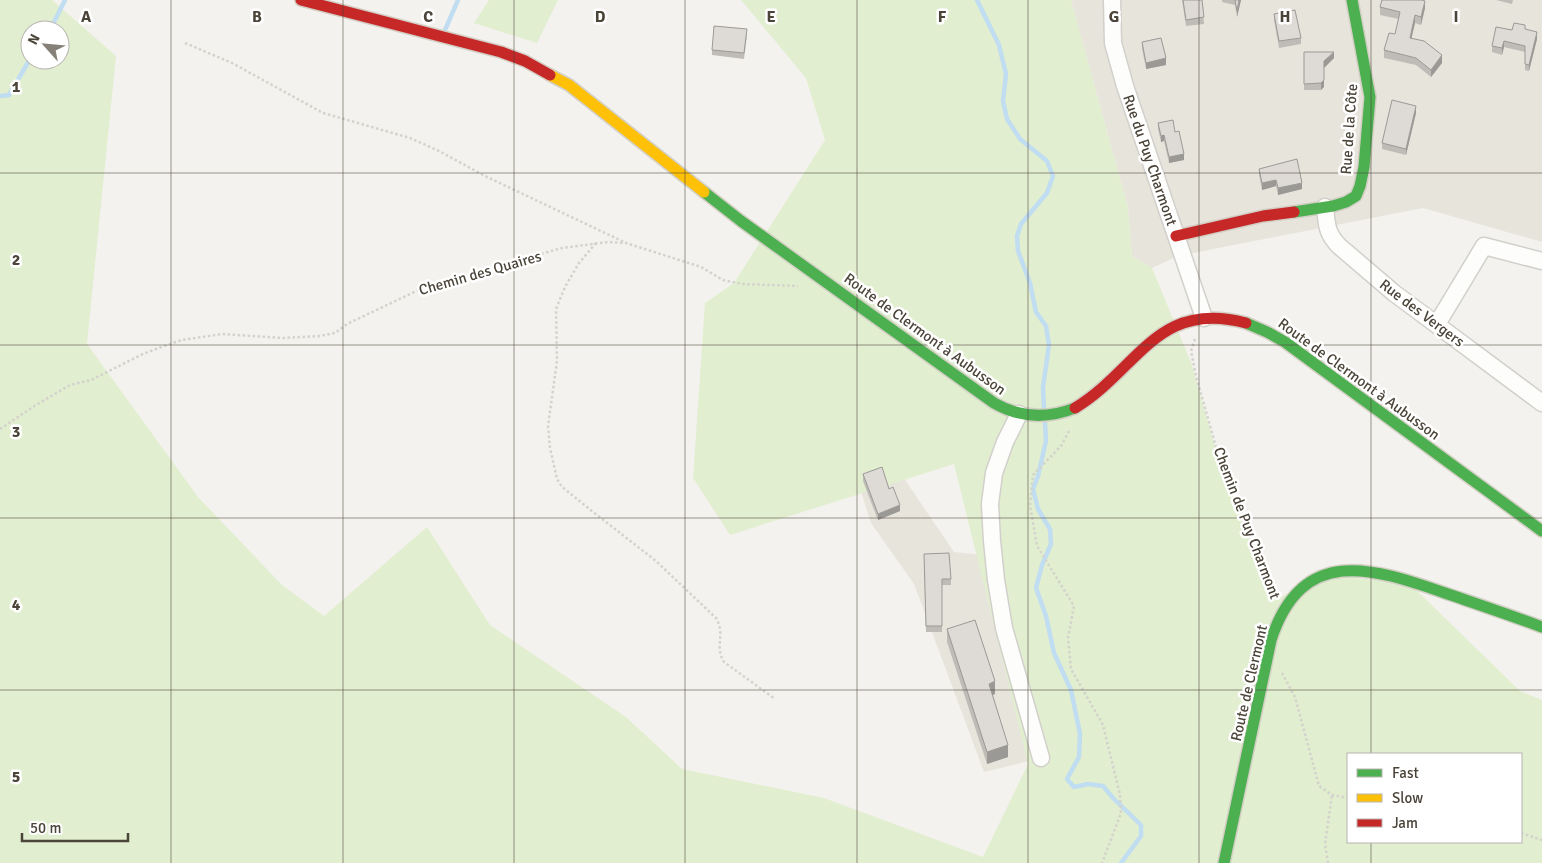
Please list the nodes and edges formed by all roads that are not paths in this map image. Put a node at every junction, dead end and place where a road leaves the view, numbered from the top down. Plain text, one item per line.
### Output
1 (301, 0) edge
2 (1112, 0) edge
3 (1352, 0) edge
4 (1325, 208) junction
5 (1176, 236) junction
6 (1542, 261) edge
7 (1204, 318) junction
8 (1437, 324) junction
9 (1542, 403) edge
10 (1019, 414) junction
11 (1542, 531) edge
12 (1542, 626) edge
13 (1041, 758) dead end
14 (1224, 863) edge

1 - 10 main road, Route de Clermont à Aubusson
2 - 5 street, Rue du Puy Charmont
3 - 4 main road, Rue de la Côte
4 - 5 main road, Rue de la Côte
4 - 8 street, Rue des Vergers
5 - 7 street, Rue du Puy Charmont
6 - 8 street
7 - 10 main road, Route de Clermont à Aubusson
7 - 11 main road, Route de Clermont à Aubusson
8 - 9 street, Rue des Vergers
10 - 13 street
12 - 14 main road, Route de Clermont

